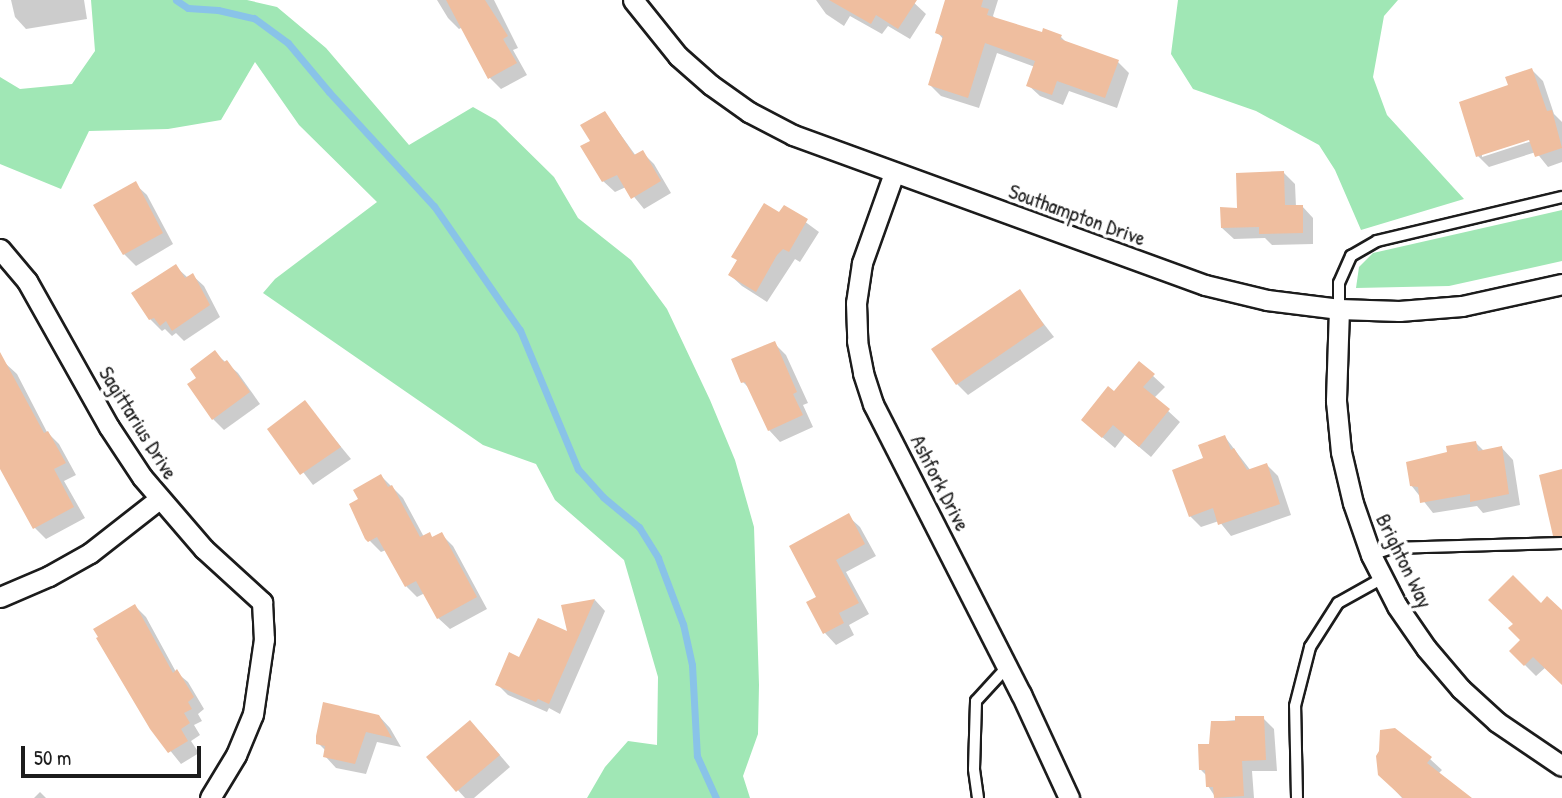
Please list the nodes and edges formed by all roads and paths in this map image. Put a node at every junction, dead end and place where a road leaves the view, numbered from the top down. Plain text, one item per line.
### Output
1 (634, 0) edge
2 (894, 173) junction
3 (1562, 197) edge
4 (0, 249) edge
5 (1562, 284) edge
6 (1339, 309) junction
7 (159, 499) junction
8 (1562, 543) edge
9 (1371, 555) junction
10 (1383, 578) junction
11 (0, 597) edge
12 (1007, 666) junction
13 (1562, 766) edge
14 (210, 798) edge
15 (978, 798) edge
16 (1069, 798) edge
17 (1297, 798) edge

1 - 2 street, Southampton Drive
2 - 6 street, Southampton Drive
2 - 12 street, Ashfork Drive
3 - 6 lane
4 - 7 street, Sagittarius Drive
5 - 6 street, Southampton Drive
6 - 9 street, Brighton Way
7 - 11 street
7 - 14 street, Sagittarius Drive
8 - 9 lane
9 - 10 street, Brighton Way
10 - 13 street, Brighton Way
10 - 17 lane
12 - 15 lane
12 - 16 street, Ashfork Drive

